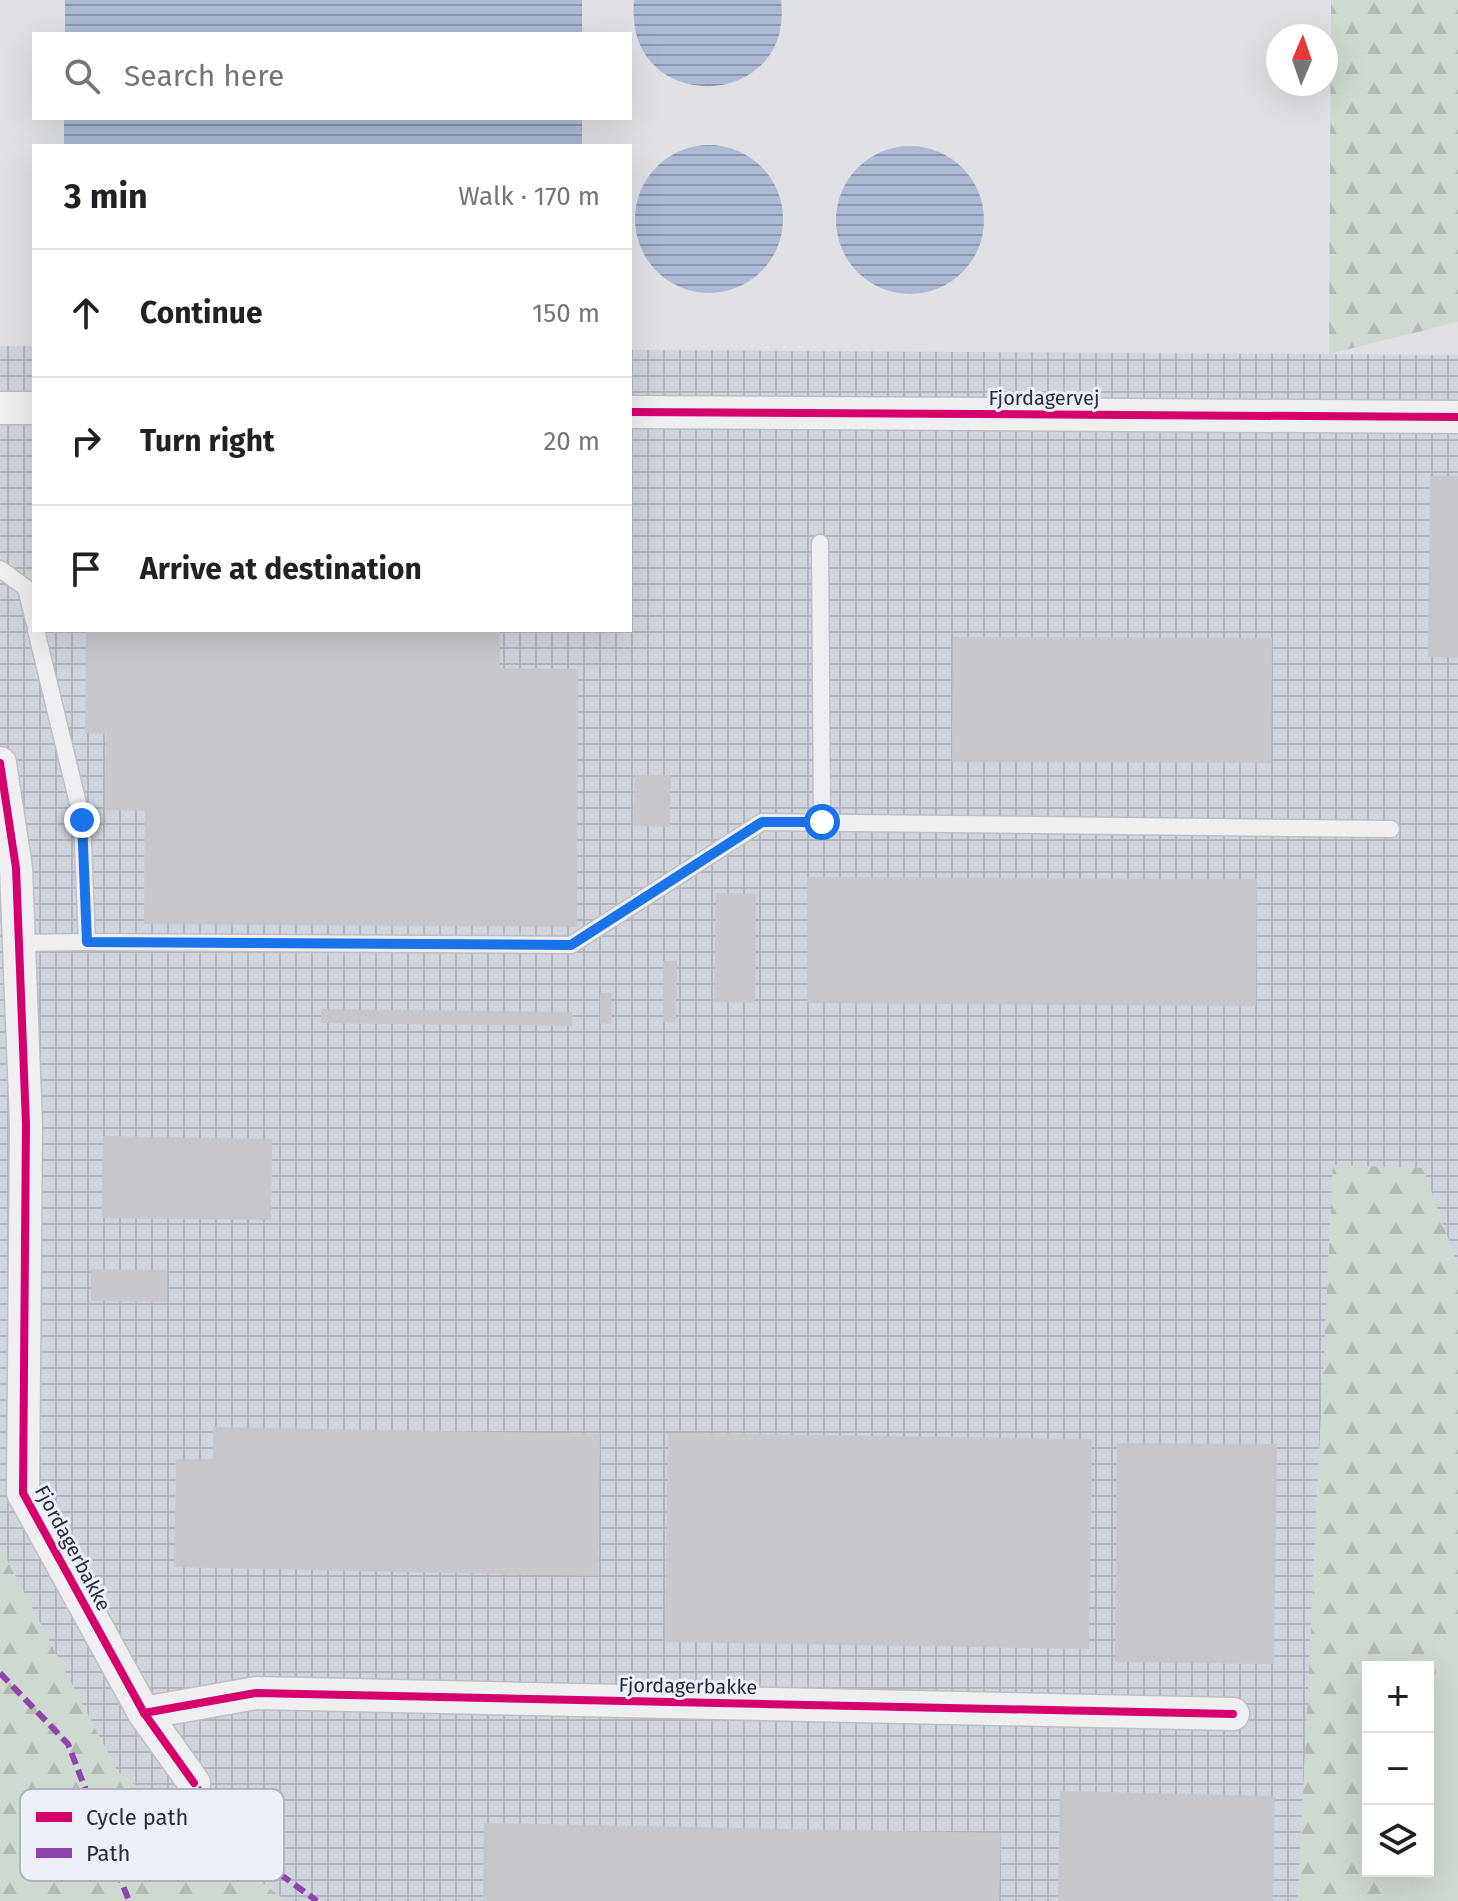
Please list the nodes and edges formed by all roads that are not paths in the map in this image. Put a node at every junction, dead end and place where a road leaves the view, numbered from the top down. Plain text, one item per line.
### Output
1 (0, 408) edge
2 (32, 408) edge
3 (632, 412) edge
4 (1458, 417) edge
5 (820, 543) dead end
6 (0, 569) edge
7 (30, 586) edge
8 (36, 632) edge
9 (0, 763) edge
10 (822, 822) junction
11 (1391, 829) dead end
12 (87, 942) junction
13 (19, 943) junction
14 (144, 1713) junction
15 (1233, 1714) dead end
16 (194, 1783) dead end

1 - 2 street
3 - 4 street, Fjordagervej
5 - 10 lane
6 - 7 lane
8 - 12 lane
9 - 13 street, Fjordagerbakke
10 - 11 lane
10 - 12 lane
12 - 13 lane
13 - 14 street, Fjordagerbakke
14 - 15 street, Fjordagerbakke
14 - 16 street, Fjordagerbakke

